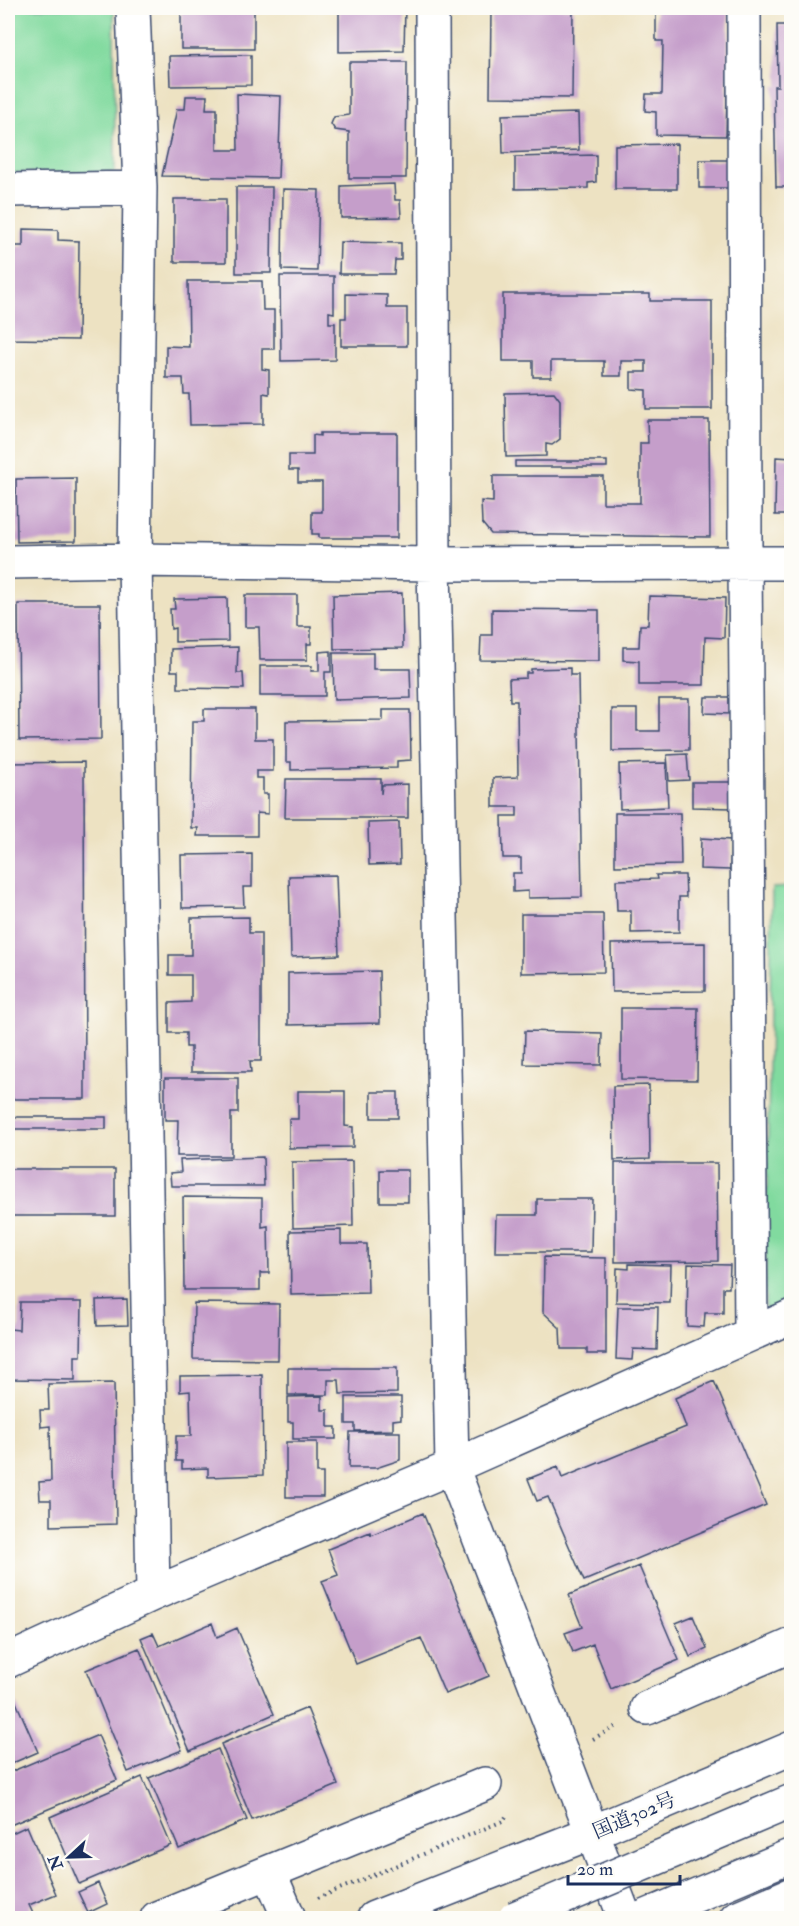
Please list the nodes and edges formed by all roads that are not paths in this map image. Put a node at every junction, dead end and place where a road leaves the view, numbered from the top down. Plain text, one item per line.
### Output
1 (133, 8) edge
2 (432, 8) edge
3 (744, 8) edge
4 (140, 188) junction
5 (8, 190) edge
6 (135, 560) junction
7 (8, 562) edge
8 (745, 562) junction
9 (792, 563) edge
10 (434, 564) junction
11 (792, 1316) edge
12 (751, 1333) junction
13 (452, 1467) junction
14 (153, 1594) junction
15 (792, 1646) edge
16 (8, 1660) edge
17 (648, 1708) road end
18 (789, 1744) edge
19 (485, 1784) dead end
20 (792, 1802) edge
21 (593, 1832) junction
22 (792, 1855) edge
23 (269, 1872) junction
24 (792, 1894) edge
25 (301, 1910) edge
26 (158, 1918) edge
27 (374, 1918) edge
28 (515, 1918) edge
29 (625, 1918) edge
30 (642, 1918) edge
31 (736, 1918) edge

1 - 4 main road
2 - 10 main road
3 - 8 main road
4 - 5 main road
4 - 6 main road
6 - 7 main road
6 - 10 main road
6 - 14 main road
8 - 9 main road
8 - 10 main road
8 - 12 main road
10 - 13 main road
11 - 12 main road
12 - 13 main road
13 - 14 main road
13 - 21 main road
14 - 16 main road
15 - 17 main road
18 - 21 main road, 国道302号
19 - 23 main road
20 - 28 main road, bridge
21 - 27 main road, 国道302号
21 - 29 main road
22 - 30 main road
23 - 25 main road
23 - 26 main road
24 - 31 main road

